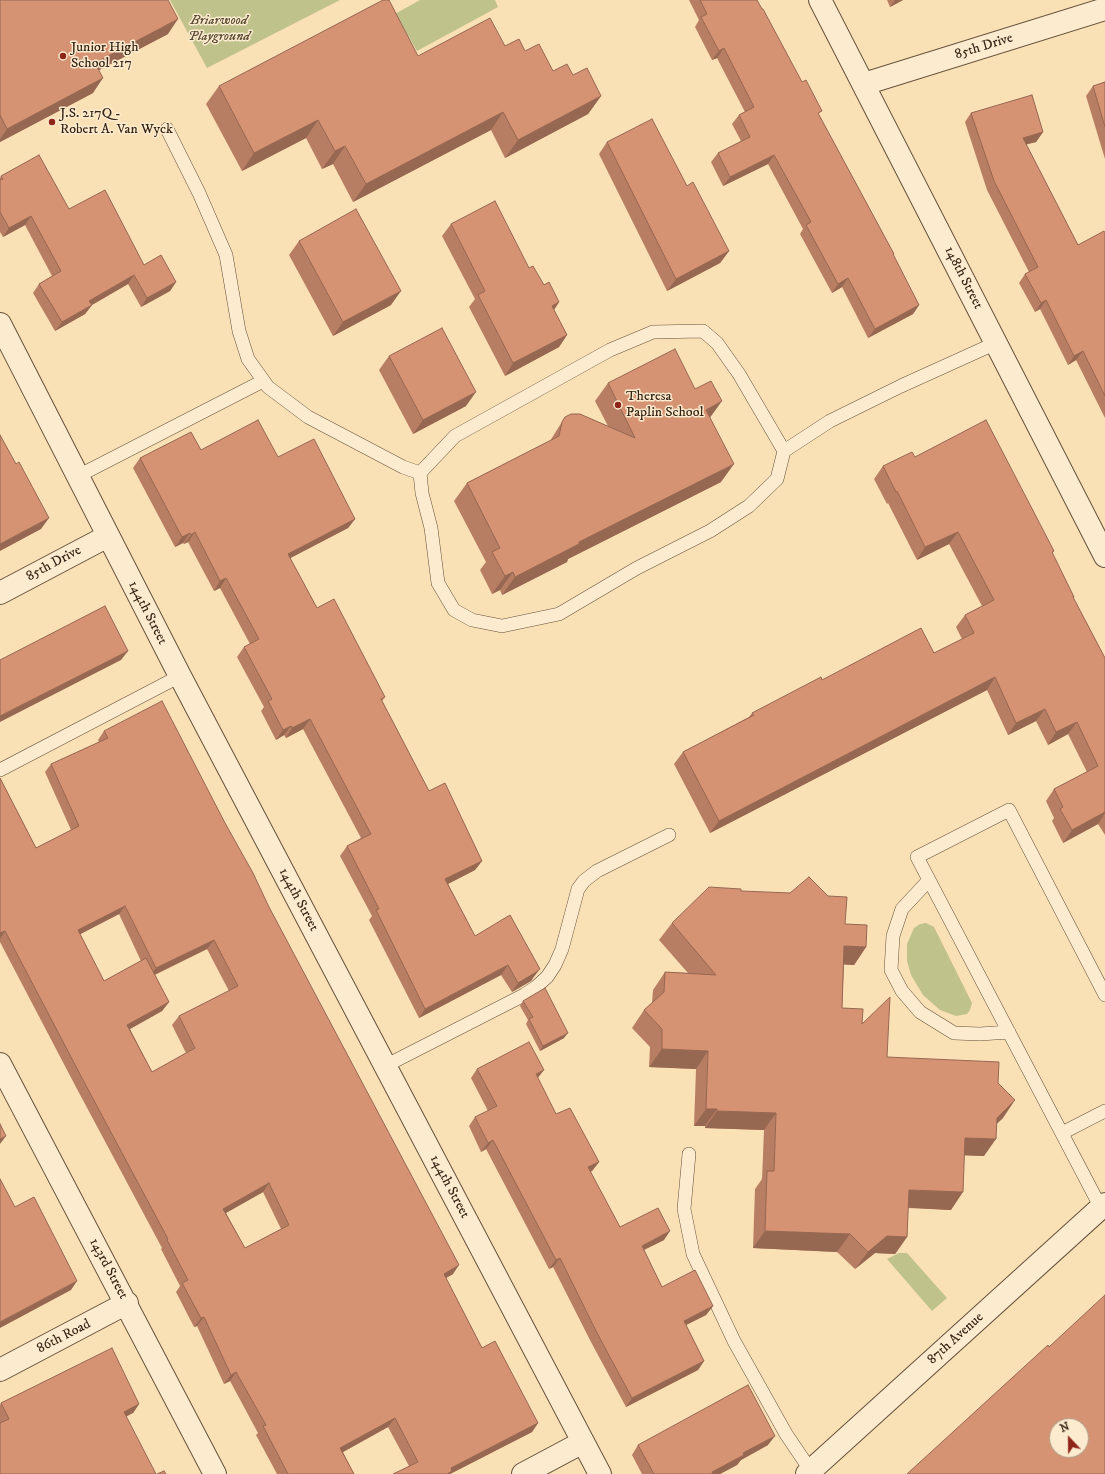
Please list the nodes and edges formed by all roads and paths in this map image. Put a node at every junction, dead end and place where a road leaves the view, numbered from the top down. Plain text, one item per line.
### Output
1 (820, 0) edge
2 (1105, 10) edge
3 (864, 84) junction
4 (167, 129) dead end
5 (0, 324) edge
6 (996, 343) junction
7 (264, 381) junction
8 (784, 450) junction
9 (420, 473) junction
10 (78, 476) junction
11 (108, 536) junction
12 (1105, 556) edge
13 (0, 593) edge
14 (180, 676) junction
15 (0, 770) edge
16 (669, 835) dead end
17 (929, 880) junction
18 (1105, 994) edge
19 (1009, 1032) junction
20 (0, 1064) edge
21 (385, 1066) junction
22 (1105, 1110) edge
23 (1062, 1133) junction
24 (689, 1154) dead end
25 (1103, 1206) edge
26 (127, 1303) junction
27 (0, 1370) edge
28 (583, 1442) junction
29 (809, 1472) edge
30 (216, 1474) edge
31 (523, 1474) edge
32 (600, 1474) edge

1 - 3 street, 148th Street
2 - 3 street, 85th Drive
3 - 6 street, 148th Street
4 - 7 lane
5 - 10 street, 144th Street
6 - 8 lane
6 - 12 street, 148th Street
7 - 9 lane
7 - 10 lane
8 - 9 lane
8 - 9 lane
10 - 11 street, 144th Street
11 - 13 street, 85th Drive
11 - 14 street, 144th Street
14 - 15 lane
14 - 21 street, 144th Street
16 - 21 lane
17 - 18 lane
17 - 19 lane
17 - 19 lane
19 - 23 lane
20 - 26 street, 143rd Street
21 - 28 street, 144th Street
22 - 23 lane
23 - 25 lane
24 - 29 lane
25 - 29 street, 87th Avenue
26 - 27 street, 86th Road
26 - 30 street, 143rd Street
28 - 31 street
28 - 32 street, 144th Street

